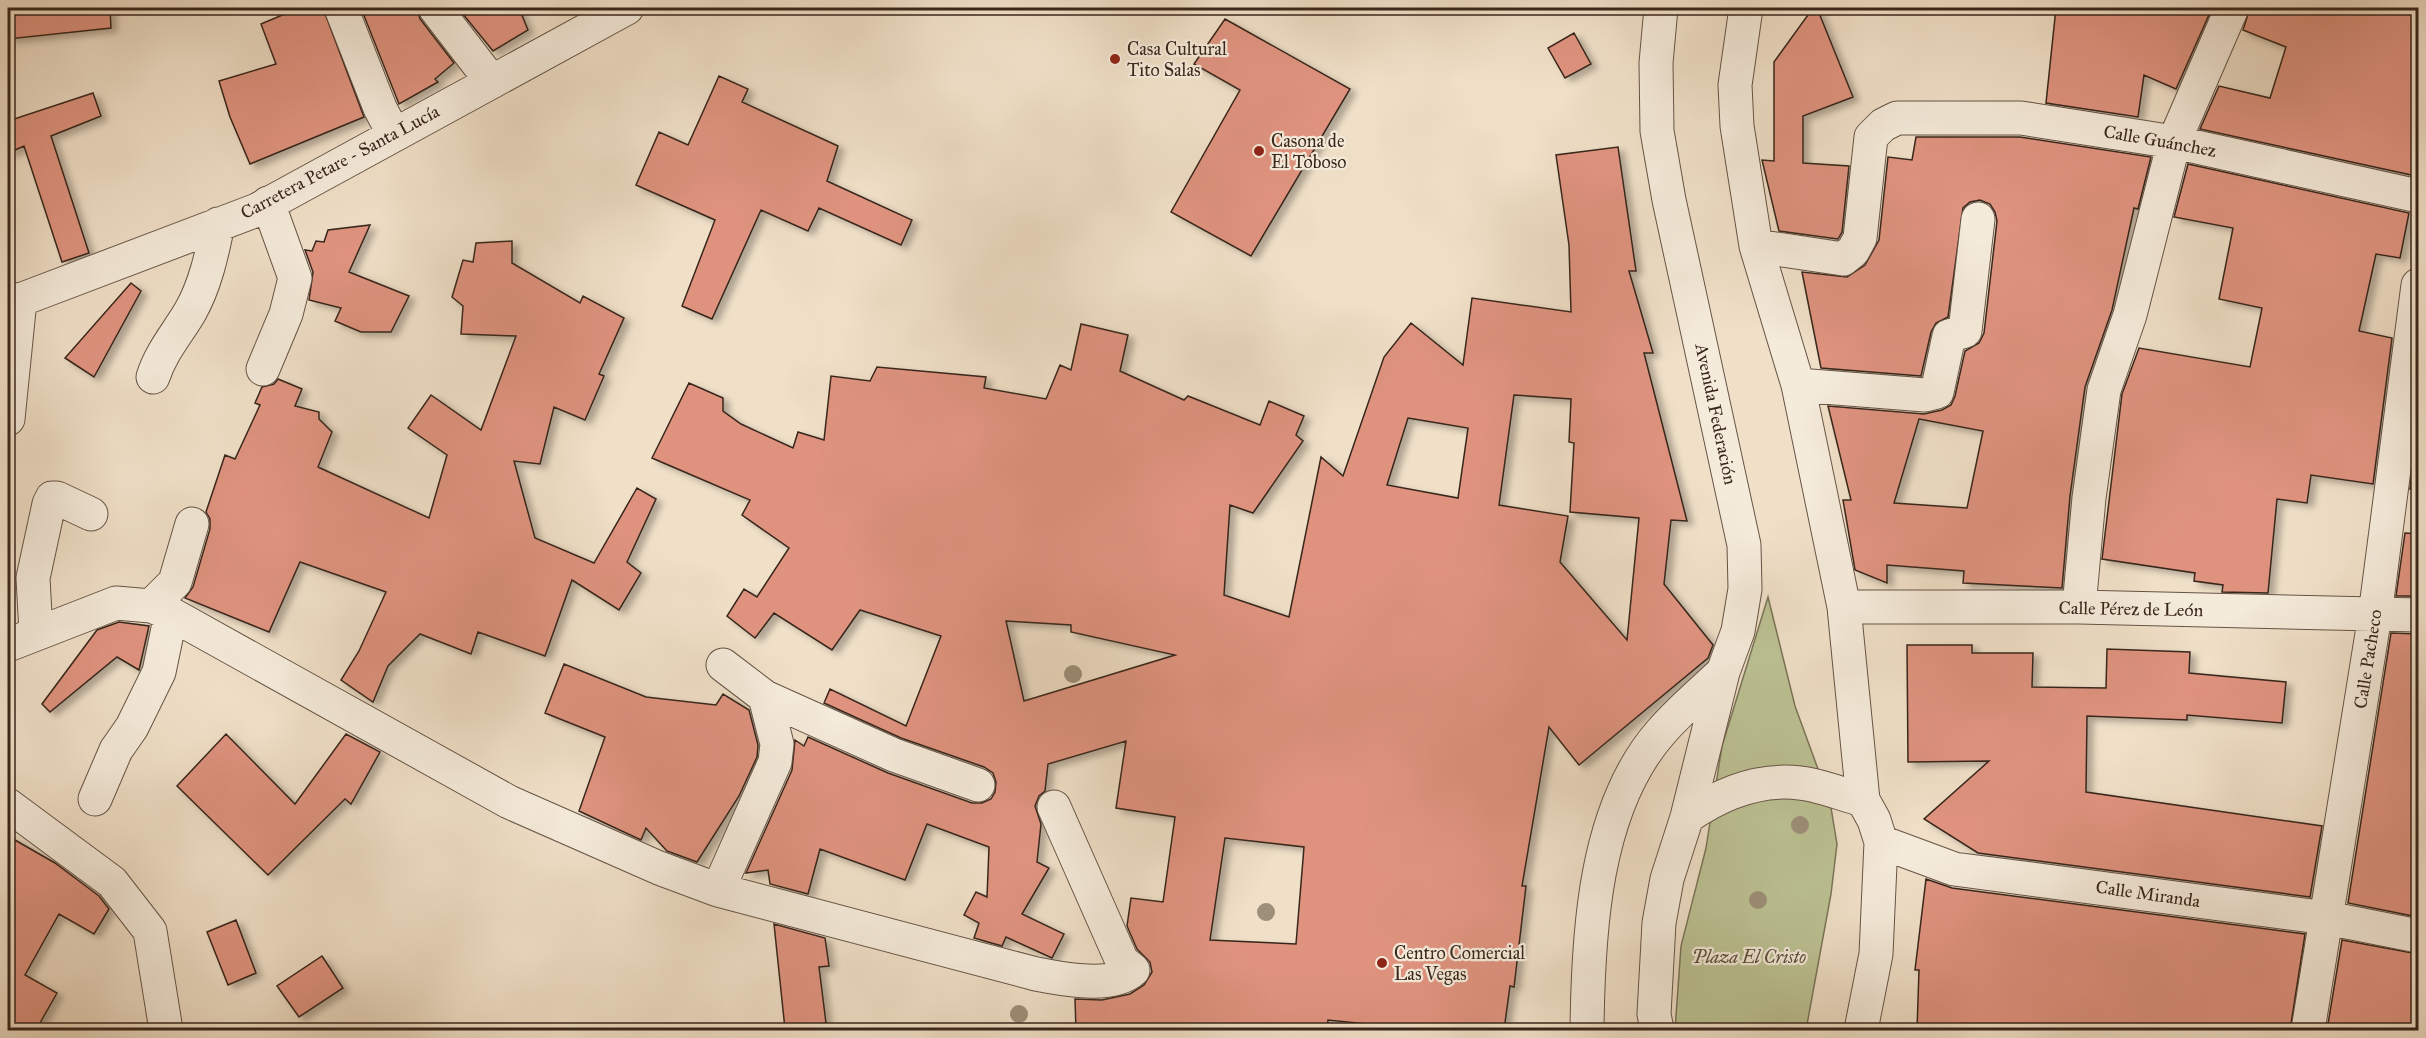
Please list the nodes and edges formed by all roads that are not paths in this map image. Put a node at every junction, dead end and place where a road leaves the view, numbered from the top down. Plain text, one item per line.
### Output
1 (341, 8) edge
2 (435, 8) edge
3 (627, 8) edge
4 (1661, 8) edge
5 (1746, 8) edge
6 (2232, 8) edge
7 (575, 20) edge
8 (492, 82) junction
9 (394, 135) junction
10 (2174, 142) junction
11 (2418, 196) edge
12 (268, 203) junction
13 (1978, 219) dead end
14 (218, 224) junction
15 (1756, 246) junction
16 (2418, 285) edge
17 (14, 300) edge
18 (263, 369) dead end
19 (153, 376) dead end
20 (1798, 385) junction
21 (8, 419) edge
22 (91, 514) dead end
23 (192, 524) dead end
24 (1844, 607) junction
25 (2079, 607) junction
26 (161, 610) junction
27 (2375, 615) junction
28 (2418, 615) edge
29 (22, 639) edge
30 (723, 665) dead end
31 (1724, 672) junction
32 (765, 697) junction
33 (978, 785) dead end
34 (95, 799) dead end
35 (1863, 800) junction
36 (8, 805) edge
37 (1054, 807) dead end
38 (1687, 817) junction
39 (1881, 842) junction
40 (718, 890) junction
41 (2327, 918) junction
42 (2418, 936) edge
43 (166, 1030) edge
44 (1587, 1030) edge
45 (1657, 1030) edge
46 (1861, 1030) edge
47 (2308, 1030) edge

1 - 9 street
2 - 8 street
3 - 7 street, Carretera Petare - Santa Lucía
4 - 31 street, Avenida Federación
5 - 15 street
6 - 10 street
7 - 8 street, Carretera Petare - Santa Lucía
8 - 9 street, Carretera Petare - Santa Lucía
9 - 12 street, Carretera Petare - Santa Lucía
10 - 11 street, Calle Guánchez
10 - 15 street, Calle Guánchez
10 - 25 street
12 - 14 street, Carretera Petare - Santa Lucía
12 - 18 street
13 - 20 street
14 - 17 street, Carretera Petare - Santa Lucía
14 - 19 street
15 - 20 street
16 - 27 street, Calle Pacheco
17 - 21 street
20 - 24 street
22 - 29 street
23 - 26 street
24 - 25 street, Calle Pérez de León
24 - 35 street
25 - 27 street, Calle Pérez de León
26 - 29 street
26 - 34 street
26 - 40 street
27 - 28 street, Calle Pérez de León
27 - 41 street, Calle Pacheco
30 - 32 street
31 - 38 street, Avenida Federación
31 - 44 street
32 - 33 street
32 - 40 street
35 - 38 street
35 - 39 street
36 - 43 street
37 - 40 street
38 - 45 street, Avenida Federación
39 - 41 street, Calle Miranda
39 - 46 street
41 - 42 street, Calle Miranda
41 - 47 street, Calle Pacheco

